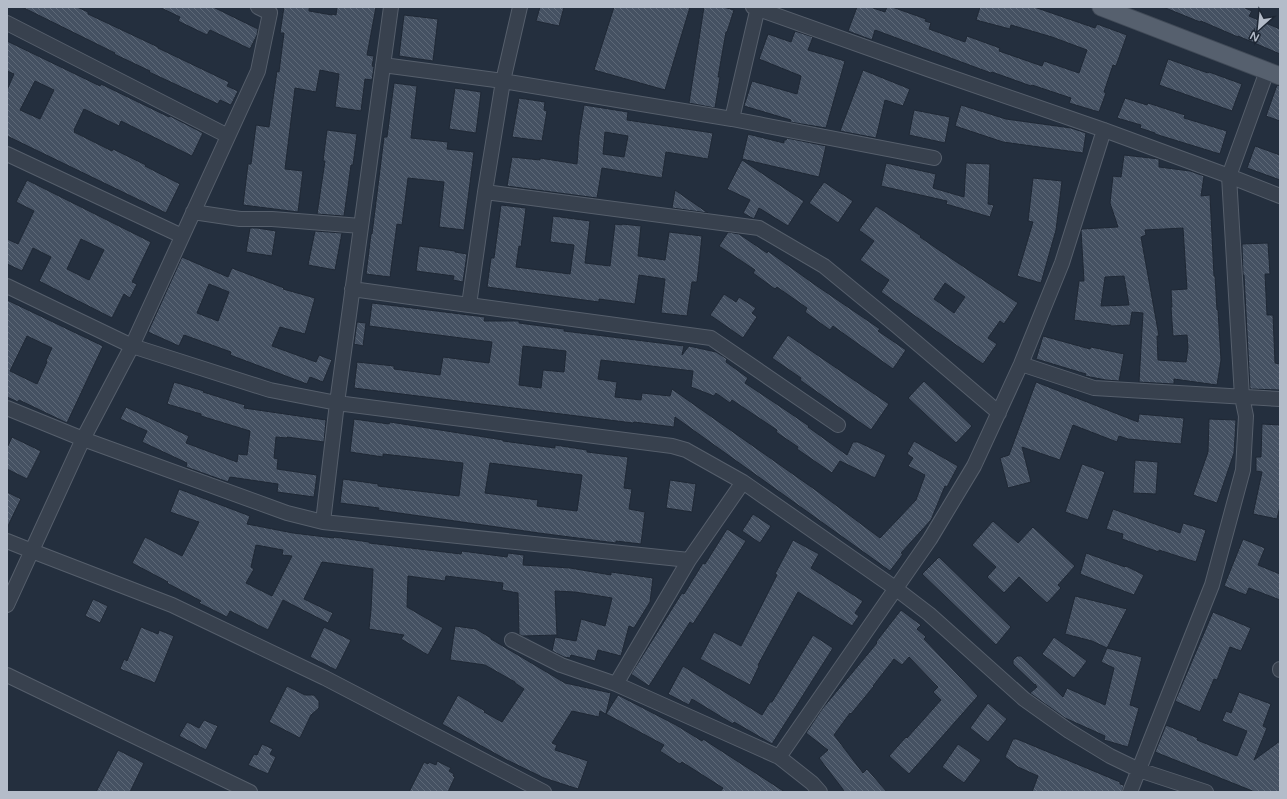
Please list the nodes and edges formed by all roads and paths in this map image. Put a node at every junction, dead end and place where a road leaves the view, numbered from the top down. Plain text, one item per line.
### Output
1 (258, 7) edge
2 (391, 7) edge
3 (520, 7) edge
4 (1101, 7) edge
5 (756, 8) edge
6 (7, 23) edge
7 (383, 65) junction
8 (1274, 73) edge
9 (503, 81) junction
10 (732, 119) junction
11 (1104, 130) junction
12 (228, 136) junction
13 (7, 154) edge
14 (934, 158) dead end
15 (1229, 176) junction
16 (485, 192) junction
17 (1280, 196) edge
18 (193, 212) junction
19 (361, 226) junction
20 (182, 236) junction
21 (7, 286) edge
22 (352, 289) junction
23 (469, 305) junction
24 (132, 346) junction
25 (1021, 364) junction
26 (1242, 397) junction
27 (1280, 399) edge
28 (337, 403) junction
29 (7, 408) edge
30 (999, 413) junction
31 (838, 425) dead end
32 (83, 439) junction
33 (744, 482) junction
34 (323, 522) junction
35 (7, 541) edge
36 (32, 551) junction
37 (689, 560) junction
38 (895, 588) junction
39 (7, 605) edge
40 (512, 640) dead end
41 (7, 675) edge
42 (616, 684) junction
43 (779, 757) junction
44 (1139, 770) junction
45 (250, 792) edge
46 (544, 792) edge
47 (820, 792) edge
48 (1130, 792) edge
49 (1206, 792) edge

1 - 12 street
2 - 7 street
3 - 9 street
4 - 8 main road
5 - 10 street
5 - 11 street
6 - 12 street
7 - 9 street
7 - 19 street
8 - 15 street
9 - 10 street
9 - 16 street
10 - 14 street
11 - 15 street
11 - 25 street
12 - 18 street
13 - 20 street
15 - 17 street
15 - 26 street
16 - 23 street
16 - 30 street
18 - 19 street
18 - 20 street
19 - 22 street
20 - 24 street
21 - 24 street
22 - 23 street
22 - 28 street
23 - 31 street
24 - 28 street
24 - 32 street
25 - 26 street
25 - 30 street
26 - 27 street
26 - 44 street
28 - 33 street
28 - 34 street
29 - 32 street
30 - 38 street
32 - 34 street
32 - 36 street
33 - 37 street
33 - 38 street
34 - 37 street
35 - 36 street
36 - 39 street
36 - 46 street
37 - 42 street
38 - 43 street
38 - 44 street
40 - 42 street
41 - 45 street
42 - 43 street
43 - 47 street
44 - 48 street
44 - 49 street

